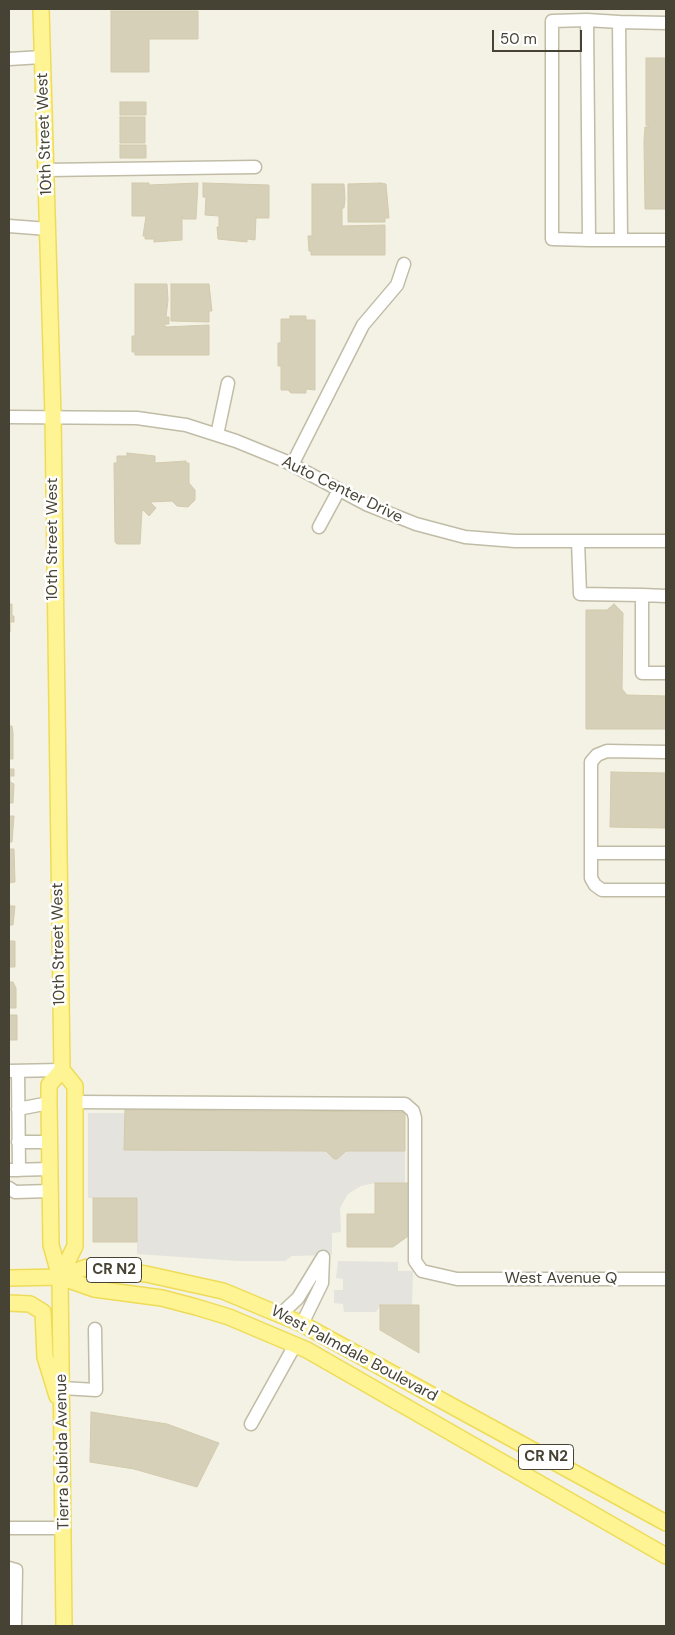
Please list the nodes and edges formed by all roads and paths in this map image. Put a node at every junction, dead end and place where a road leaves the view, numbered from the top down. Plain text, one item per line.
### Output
1 (41, 9) edge
2 (587, 20) junction
3 (619, 22) junction
4 (666, 23) edge
5 (42, 57) junction
6 (9, 59) edge
7 (255, 167) dead end
8 (46, 170) junction
9 (9, 226) edge
10 (48, 229) junction
11 (589, 240) junction
12 (621, 240) junction
13 (666, 240) edge
14 (404, 264) dead end
15 (228, 383) dead end
16 (53, 416) junction
17 (9, 417) edge
18 (217, 435) junction
19 (292, 465) junction
20 (339, 490) junction
21 (319, 527) dead end
22 (578, 541) junction
23 (666, 541) edge
24 (642, 595) junction
25 (666, 596) edge
26 (666, 674) edge
27 (666, 752) edge
28 (591, 853) junction
29 (666, 853) edge
30 (666, 890) edge
31 (13, 1070) edge
32 (62, 1070) junction
33 (75, 1102) junction
34 (49, 1103) junction
35 (18, 1109) junction
36 (18, 1142) junction
37 (49, 1142) junction
38 (50, 1169) junction
39 (14, 1170) edge
40 (9, 1188) edge
41 (50, 1192) junction
42 (60, 1277) junction
43 (9, 1278) edge
44 (666, 1279) edge
45 (9, 1303) edge
46 (282, 1313) junction
47 (302, 1324) junction
48 (95, 1329) dead end
49 (295, 1345) junction
50 (62, 1388) junction
51 (62, 1414) junction
52 (251, 1424) dead end
53 (666, 1523) edge
54 (9, 1528) edge
55 (63, 1528) junction
56 (666, 1556) edge
57 (9, 1568) edge
58 (15, 1626) edge
59 (64, 1626) edge

1 - 5 main road, 10th Street West
2 - 3 street
2 - 11 street
2 - 11 street
3 - 4 street
3 - 12 street
5 - 6 street
5 - 8 main road, 10th Street West
7 - 8 street
8 - 10 main road, 10th Street West
9 - 10 street
10 - 16 main road, 10th Street West
11 - 12 street
12 - 13 street
14 - 19 street
15 - 18 street
16 - 17 street, Auto Center Drive
16 - 18 street, Auto Center Drive
16 - 32 main road, 10th Street West
18 - 19 street, Auto Center Drive
19 - 20 street, Auto Center Drive
20 - 21 street
20 - 22 street, Auto Center Drive
22 - 23 street, Auto Center Drive
22 - 24 street
24 - 25 street
24 - 26 street
27 - 28 street
28 - 29 street
28 - 30 street
31 - 32 street
31 - 35 street
32 - 33 main road
32 - 34 main road
33 - 42 main road
33 - 44 street, West Avenue Q
34 - 35 street
34 - 37 main road
35 - 36 street
36 - 37 street
36 - 39 street
37 - 38 main road
38 - 39 street
38 - 41 main road
40 - 41 street
41 - 42 main road
42 - 43 main road, CR N2
42 - 46 main road, West Palmdale Boulevard / CR N2
42 - 49 main road, West Palmdale Boulevard / CR N2
42 - 50 main road, Tierra Subida Avenue
45 - 51 main road
46 - 47 main road, West Palmdale Boulevard / CR N2
46 - 47 street
47 - 49 main road
47 - 53 main road, West Palmdale Boulevard / CR N2
48 - 50 street
49 - 52 street
49 - 56 main road, West Palmdale Boulevard / CR N2
50 - 51 main road, Tierra Subida Avenue
51 - 55 main road, Tierra Subida Avenue
54 - 55 street
55 - 59 main road, Tierra Subida Avenue
57 - 58 street

